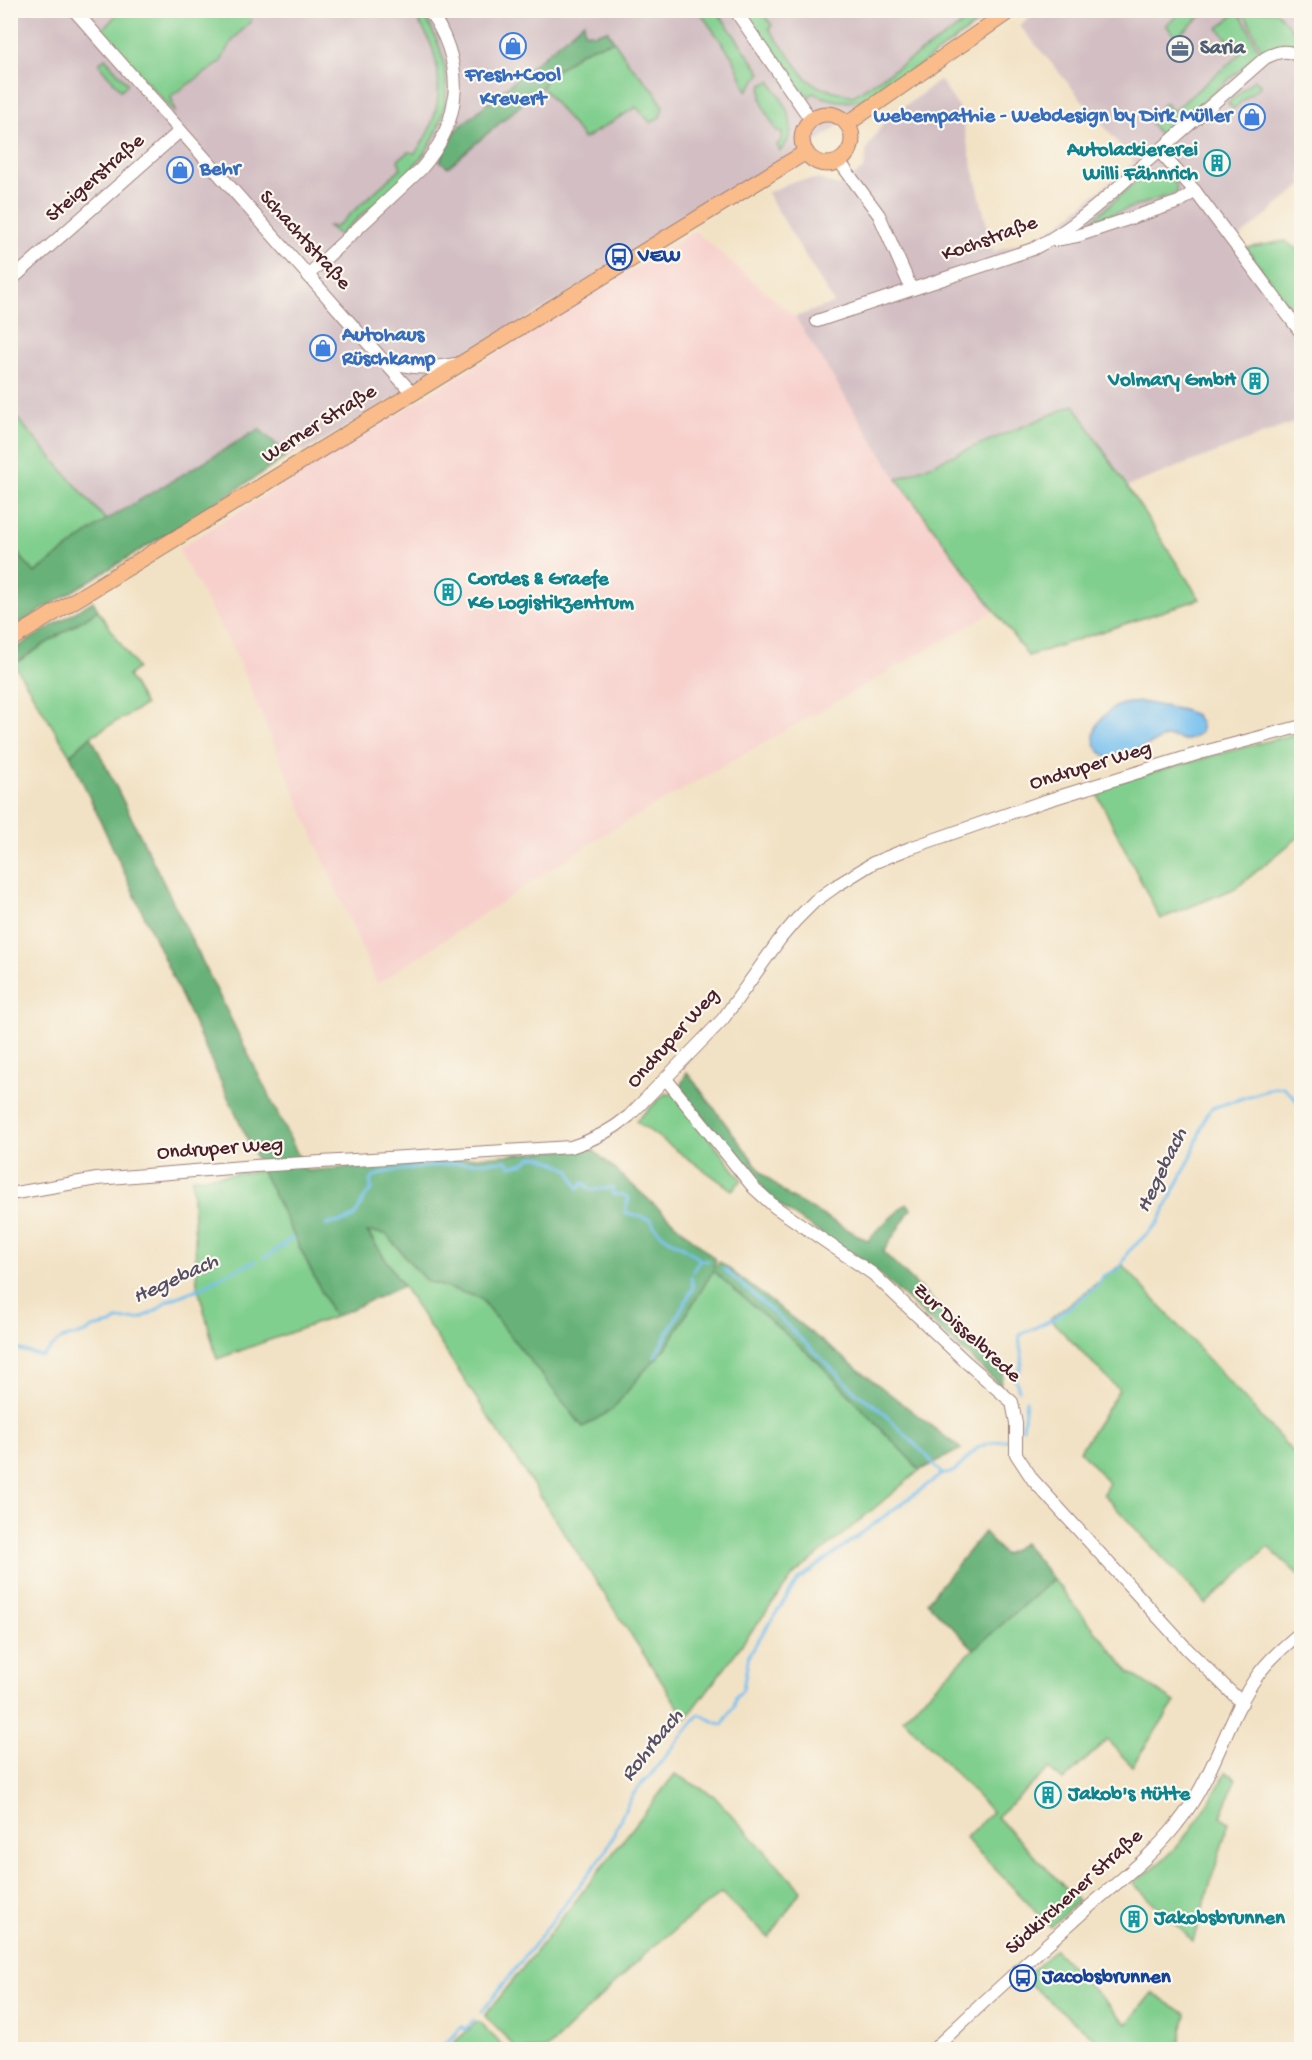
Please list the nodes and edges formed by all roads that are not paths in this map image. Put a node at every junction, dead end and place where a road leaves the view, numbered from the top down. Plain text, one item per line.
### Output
1 (74, 10) edge
2 (429, 10) edge
3 (735, 10) edge
4 (1011, 10) edge
5 (1302, 59) edge
6 (811, 120) junction
7 (847, 124) junction
8 (180, 131) junction
9 (1159, 151) junction
10 (806, 152) junction
11 (839, 161) junction
12 (1195, 191) junction
13 (1050, 240) junction
14 (308, 275) junction
15 (10, 281) edge
16 (911, 288) junction
17 (817, 321) dead end
18 (1302, 334) edge
19 (387, 362) junction
20 (460, 363) junction
21 (412, 393) junction
22 (10, 640) edge
23 (1302, 726) edge
24 (666, 1079) junction
25 (10, 1194) edge
26 (1301, 1633) edge
27 (1242, 1703) junction
28 (933, 2049) edge

1 - 8 street, Schachtstraße
2 - 14 street
3 - 6 street
4 - 7 main road
5 - 9 street, Kochstraße
6 - 7 main road
6 - 10 main road
7 - 11 main road
8 - 14 street, Schachtstraße
8 - 15 street, Steigerstraße
9 - 12 street
9 - 13 street, Kochstraße
10 - 11 main road
10 - 20 main road, Werner Straße
11 - 16 street
12 - 13 street
12 - 18 street
13 - 16 street, Kochstraße
14 - 19 street, Schachtstraße
16 - 17 street, Kochstraße
19 - 20 street
19 - 21 street, Schachtstraße
20 - 21 main road, Werner Straße
21 - 22 main road, Werner Straße
23 - 24 street, Ondruper Weg
24 - 25 street, Ondruper Weg
24 - 27 street, Zur Disselbrede
26 - 27 street, Südkirchener Straße
27 - 28 street, Südkirchener Straße

